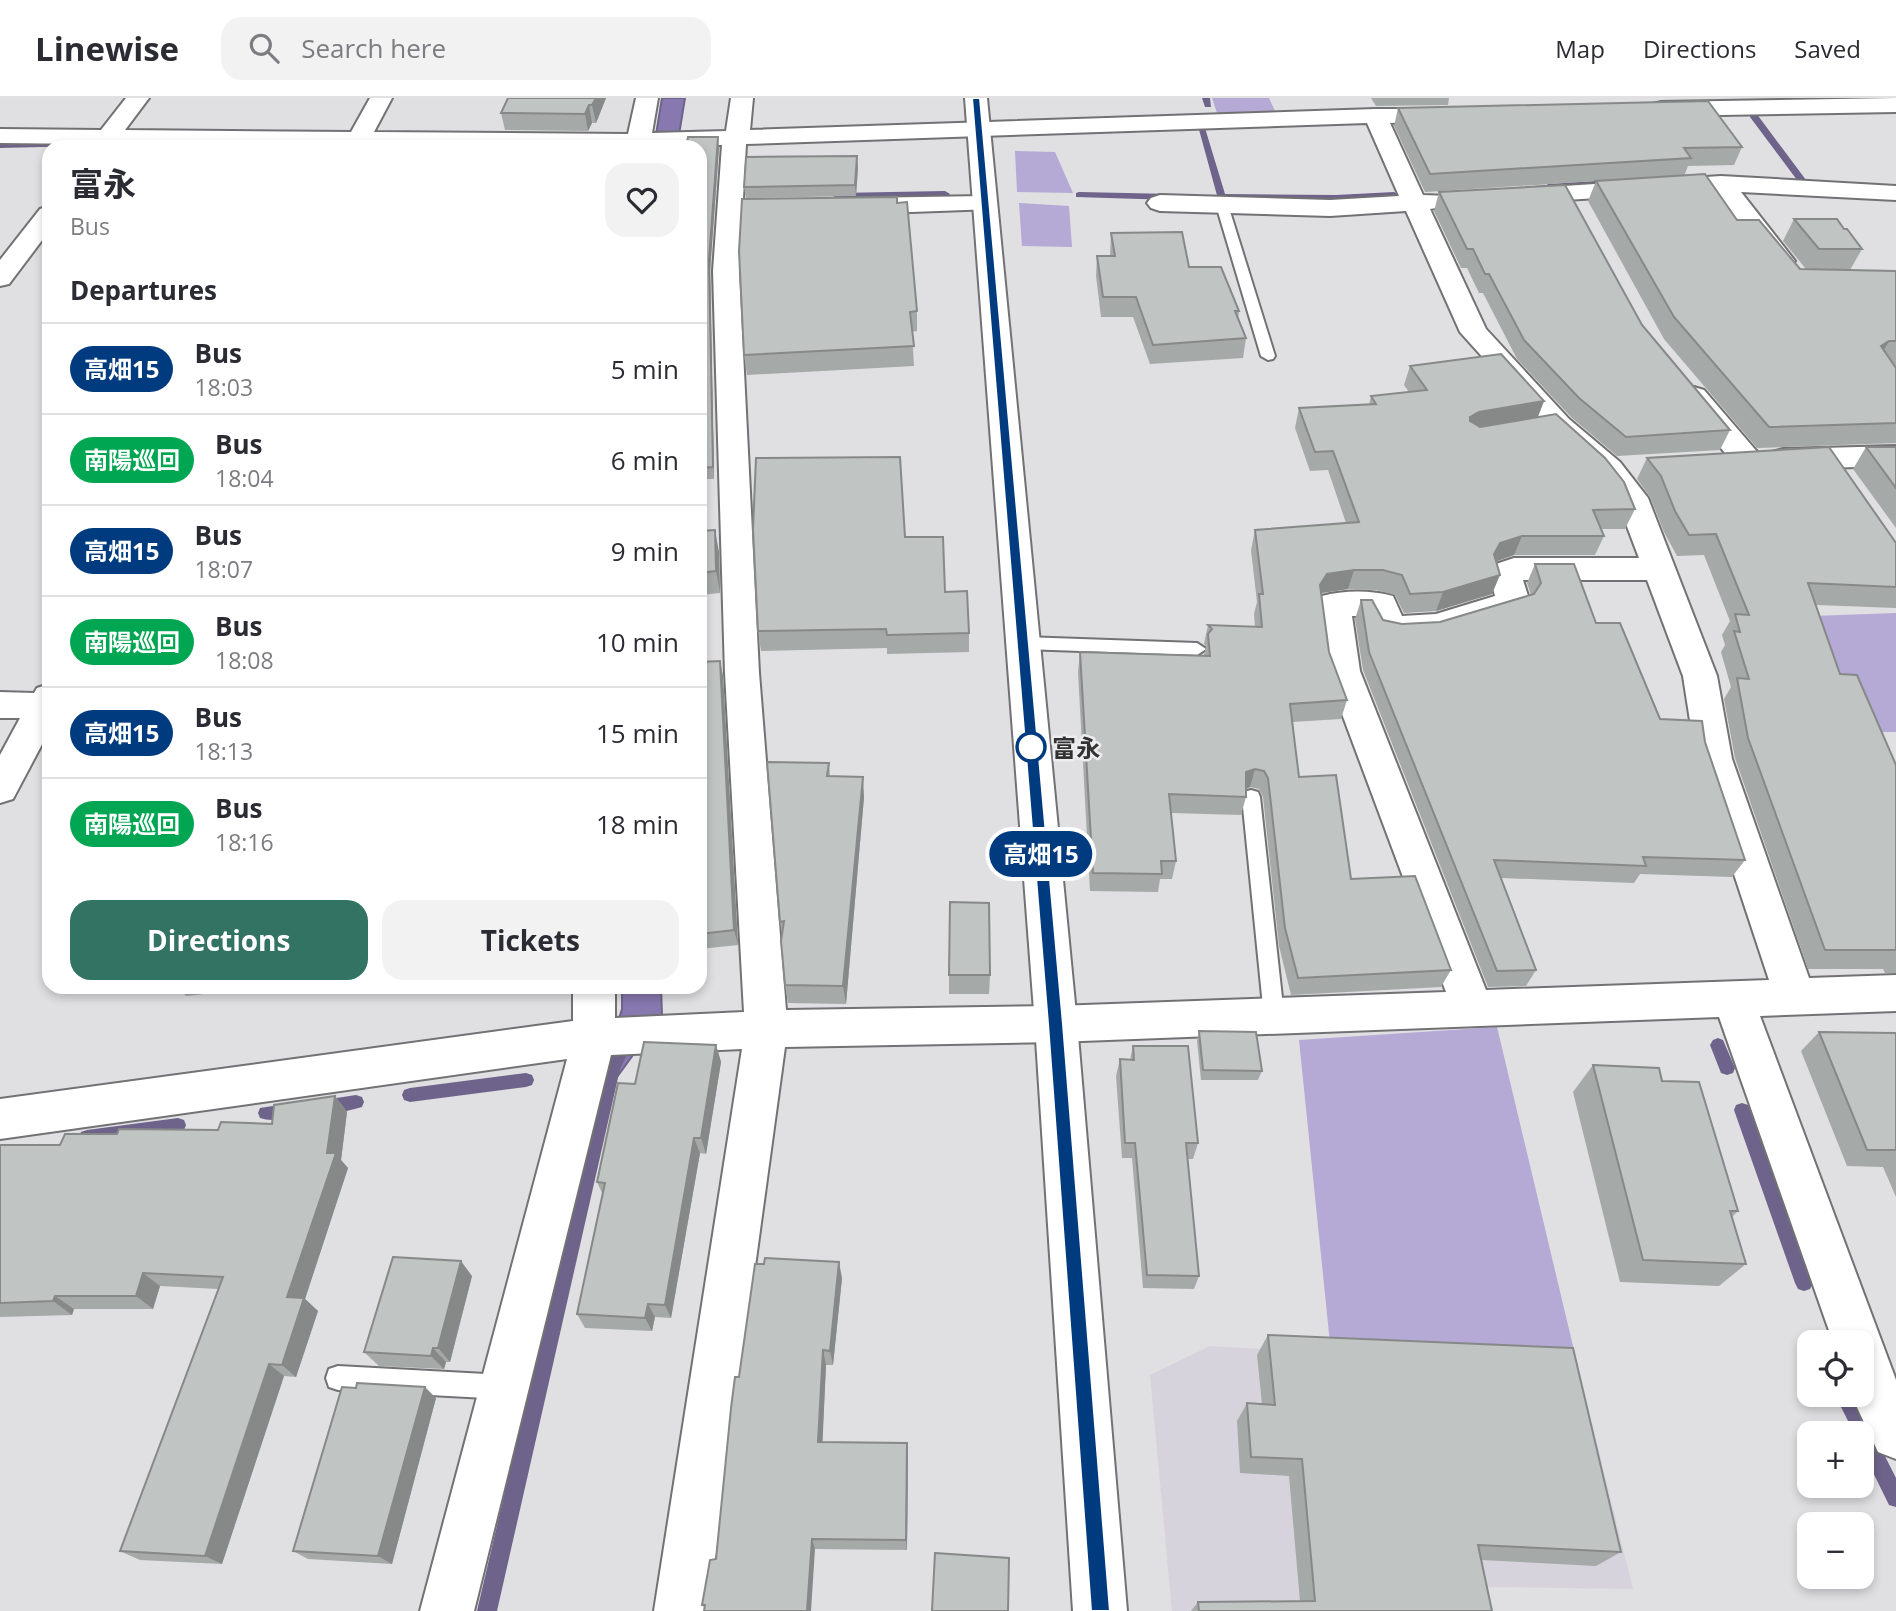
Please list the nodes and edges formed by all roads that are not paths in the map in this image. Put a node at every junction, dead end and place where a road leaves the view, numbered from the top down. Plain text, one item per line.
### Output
1 (138, 98) edge
2 (381, 98) edge
3 (647, 98) edge
4 (742, 98) edge
5 (1896, 106) edge
6 (1463, 108) edge
7 (1635, 110) edge
8 (977, 113) edge
9 (1375, 116) junction
10 (0, 136) edge
11 (736, 139) junction
12 (69, 140) edge
13 (106, 140) edge
14 (359, 140) edge
15 (642, 140) edge
16 (684, 140) edge
17 (1721, 183) junction
18 (1896, 193) edge
19 (1499, 197) edge
20 (1457, 200) edge
21 (1416, 202) junction
22 (1160, 203) dead end
23 (984, 204) junction
24 (1222, 205) junction
25 (836, 207) edge
26 (42, 223) edge
27 (0, 278) edge
28 (1798, 281) edge
29 (1268, 356) dead end
30 (1677, 375) edge
31 (1826, 456) junction
32 (1896, 456) edge
33 (1748, 461) junction
34 (1706, 463) edge
35 (1849, 490) edge
36 (1660, 569) junction
37 (1023, 643) junction
38 (1197, 649) dead end
39 (42, 703) edge
40 (0, 705) edge
41 (42, 712) edge
42 (0, 789) edge
43 (1251, 797) dead end
44 (1896, 993) edge
45 (595, 994) edge
46 (1795, 997) junction
47 (1732, 999) junction
48 (1473, 1009) junction
49 (1274, 1016) junction
50 (1056, 1024) junction
51 (766, 1029) junction
52 (602, 1036) junction
53 (0, 1119) edge
54 (1853, 1330) edge
55 (338, 1378) dead end
56 (504, 1387) junction
57 (1874, 1390) edge
58 (1896, 1434) edge
59 (447, 1611) edge
60 (681, 1611) edge
61 (1100, 1611) edge

1 - 13 main road
2 - 14 main road
3 - 15 main road
4 - 11 main road
5 - 7 main road
6 - 9 main road
8 - 9 main road
8 - 11 main road
8 - 23 main road
9 - 21 main road
10 - 12 main road
11 - 16 main road
11 - 51 main road
17 - 18 main road
17 - 19 main road
17 - 28 main road
20 - 21 main road
21 - 24 main road
21 - 36 main road
22 - 24 main road
23 - 25 main road
23 - 37 main road
24 - 29 lane
26 - 27 main road
30 - 33 main road
31 - 32 main road
31 - 33 main road
31 - 35 main road
33 - 34 main road
36 - 46 main road
36 - 48 main road
37 - 38 lane
37 - 50 main road
39 - 40 main road
41 - 42 main road
43 - 49 lane
44 - 46 main road
45 - 52 main road
46 - 47 main road
47 - 48 main road
47 - 54 main road
48 - 49 main road
49 - 50 main road
50 - 51 main road
50 - 61 main road
51 - 52 main road
51 - 60 main road
52 - 53 main road
52 - 56 main road
55 - 56 lane
56 - 59 main road
57 - 58 main road

